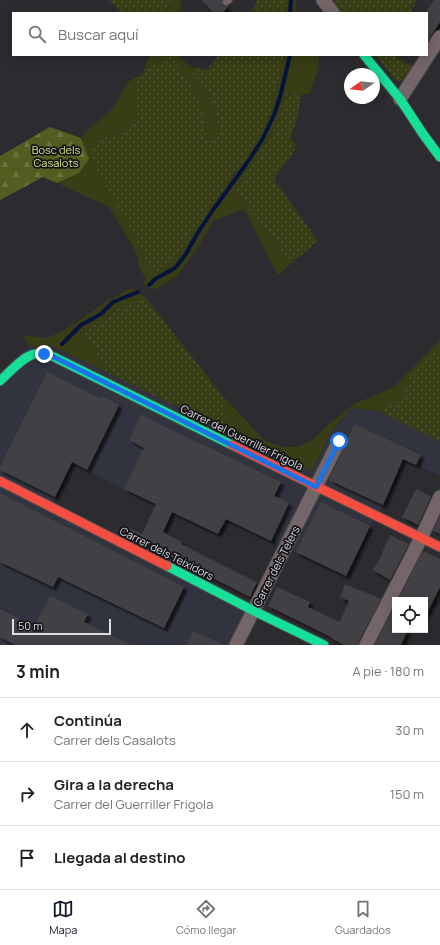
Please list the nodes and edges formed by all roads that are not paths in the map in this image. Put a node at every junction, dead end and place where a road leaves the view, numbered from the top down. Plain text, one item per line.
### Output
1 (323, 0) edge
2 (332, 12) edge
3 (440, 37) edge
4 (365, 56) edge
5 (428, 56) edge
6 (428, 56) edge
7 (400, 99) junction
8 (440, 157) edge
9 (0, 382) edge
10 (339, 441) dead end
11 (0, 481) edge
12 (316, 487) junction
13 (440, 498) edge
14 (421, 538) junction
15 (440, 547) edge
16 (254, 611) junction
17 (236, 645) edge
18 (324, 645) edge
19 (366, 645) edge

1 - 2 street
3 - 5 street
4 - 7 street
6 - 7 street
7 - 8 street
9 - 12 street, Carrer del Guerriller Frigola
10 - 12 street, Carrer dels Telers
11 - 16 street, Carrer dels Teixidors
12 - 14 street, Carrer del Guerriller Frigola
12 - 16 street, Carrer dels Telers
13 - 14 street
14 - 15 street, Carrer del Guerriller Frigola
14 - 19 street
16 - 17 street, Carrer dels Telers
16 - 18 street, Carrer dels Teixidors

